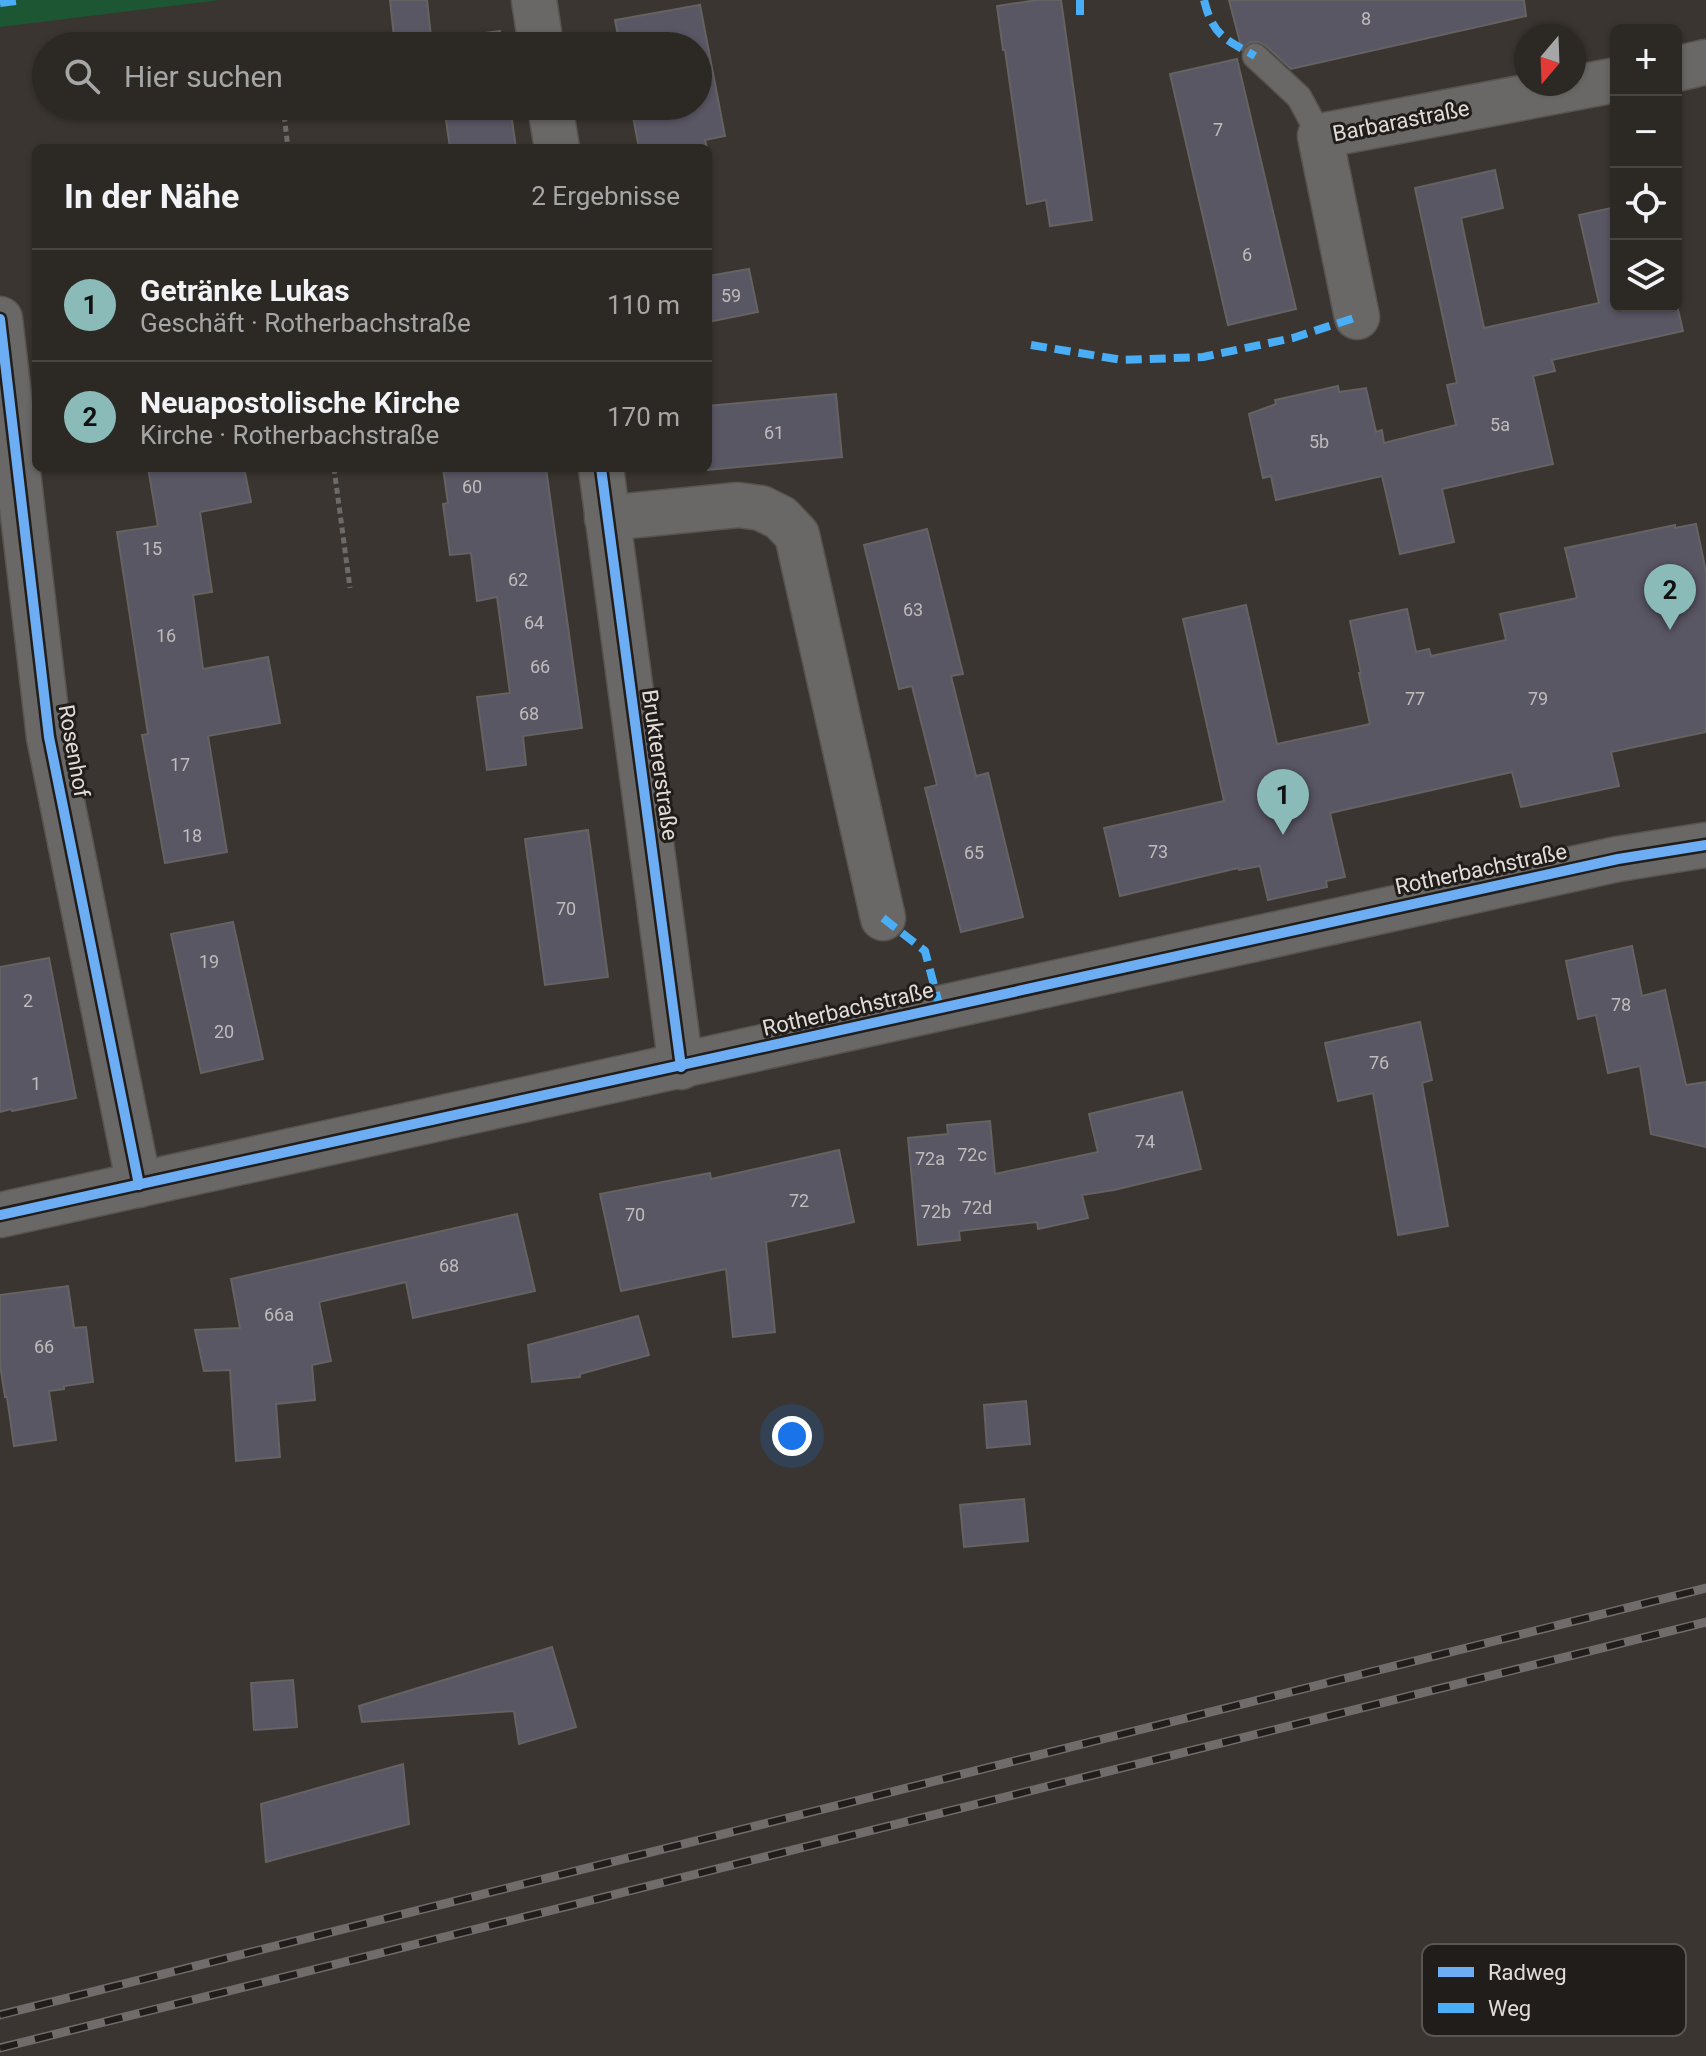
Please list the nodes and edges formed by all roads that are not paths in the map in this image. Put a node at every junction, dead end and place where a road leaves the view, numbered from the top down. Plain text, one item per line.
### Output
1 (534, 0) edge
2 (539, 32) edge
3 (1255, 56) dead end
4 (1706, 62) edge
5 (1682, 68) edge
6 (1610, 81) edge
7 (552, 120) edge
8 (1320, 136) junction
9 (556, 144) edge
10 (1357, 317) dead end
11 (0, 319) edge
12 (601, 472) edge
13 (607, 518) junction
14 (1706, 845) edge
15 (883, 918) dead end
16 (681, 1067) junction
17 (139, 1185) junction
18 (0, 1215) edge

1 - 2 street
3 - 8 lane
4 - 5 street
6 - 8 street, Barbarastraße
7 - 9 street
8 - 10 street, Barbarastraße
11 - 17 street, Rosenhof
12 - 13 street, Bruktererstraße
13 - 15 street
13 - 16 street, Bruktererstraße
14 - 16 street, Rotherbachstraße
16 - 17 street, Rotherbachstraße
17 - 18 street, Rotherbachstraße

